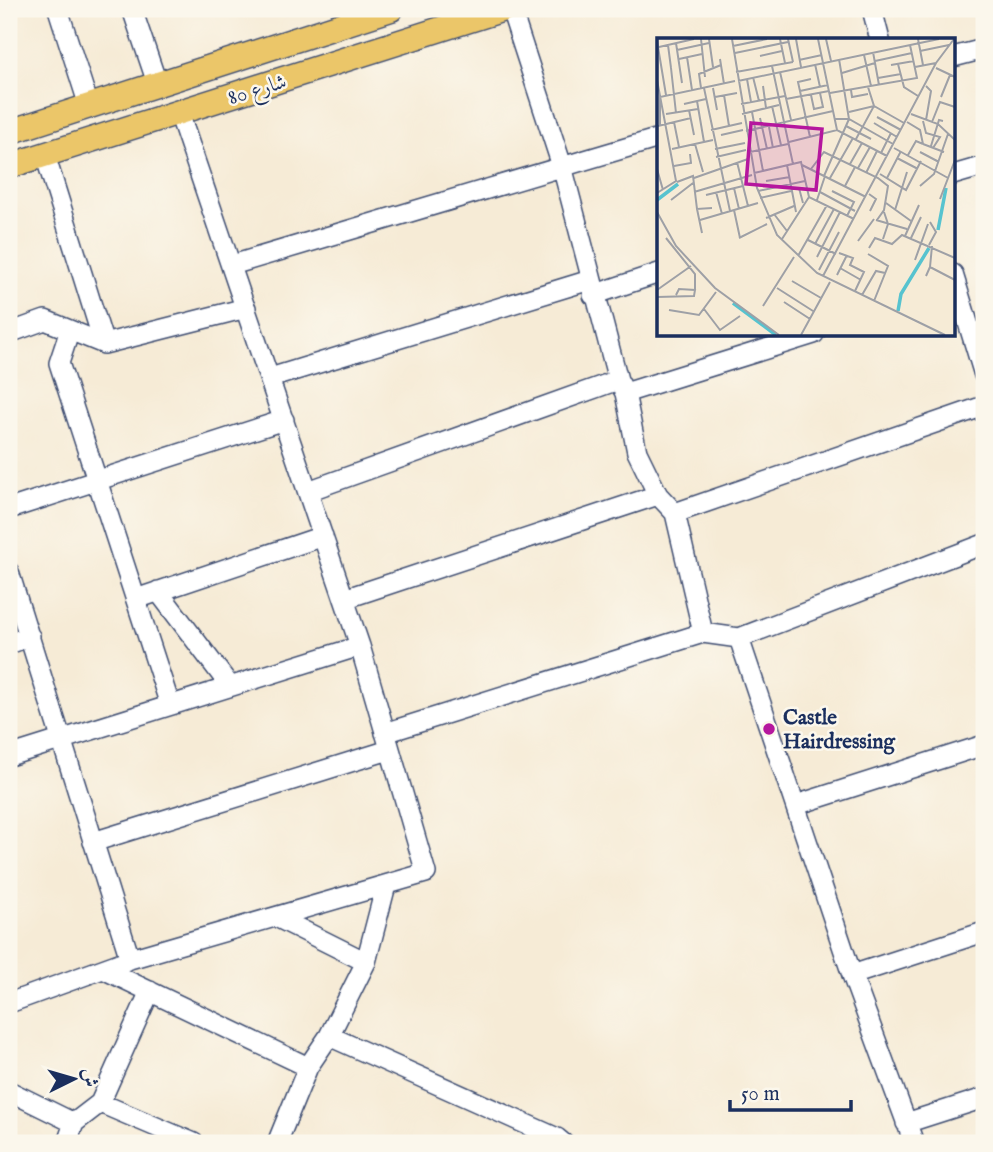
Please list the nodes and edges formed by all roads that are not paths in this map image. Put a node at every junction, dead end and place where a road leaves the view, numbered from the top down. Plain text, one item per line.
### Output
1 (58, 9) edge
2 (132, 9) edge
3 (391, 9) edge
4 (437, 9) edge
5 (504, 9) edge
6 (511, 9) edge
7 (872, 9) edge
8 (364, 17) junction
9 (457, 23) junction
10 (879, 38) edge
11 (376, 49) junction
12 (984, 49) edge
13 (954, 57) edge
14 (157, 83) junction
15 (89, 106) junction
16 (179, 113) junction
17 (9, 132) edge
18 (657, 139) edge
19 (44, 155) junction
20 (9, 166) edge
21 (562, 166) junction
22 (984, 166) edge
23 (954, 175) edge
24 (232, 265) junction
25 (657, 273) edge
26 (954, 285) edge
27 (592, 287) junction
28 (246, 308) junction
29 (9, 333) edge
30 (69, 333) junction
31 (807, 336) edge
32 (104, 344) junction
33 (984, 375) edge
34 (270, 378) junction
35 (622, 386) junction
36 (984, 407) edge
37 (284, 420) junction
38 (98, 480) junction
39 (308, 491) junction
40 (658, 495) junction
41 (9, 509) edge
42 (675, 513) junction
43 (323, 536) junction
44 (984, 544) edge
45 (9, 572) edge
46 (159, 591) junction
47 (344, 598) junction
48 (136, 599) junction
49 (703, 634) junction
50 (30, 636) junction
51 (739, 638) junction
52 (9, 644) edge
53 (360, 646) junction
54 (230, 686) junction
55 (170, 705) junction
56 (63, 738) junction
57 (387, 741) junction
58 (984, 745) edge
59 (9, 756) edge
60 (796, 805) junction
61 (93, 842) junction
62 (386, 885) junction
63 (275, 917) junction
64 (984, 932) edge
65 (130, 959) junction
66 (366, 962) junction
67 (103, 969) junction
68 (852, 975) junction
69 (150, 991) junction
70 (9, 1003) edge
71 (329, 1036) junction
72 (308, 1067) junction
73 (9, 1091) edge
74 (984, 1098) edge
75 (100, 1103) junction
76 (74, 1123) junction
77 (906, 1123) junction
78 (67, 1143) edge
79 (194, 1143) edge
80 (277, 1143) edge
81 (563, 1143) edge
82 (914, 1143) edge

1 - 15 street
2 - 14 street
3 - 8 main road, شارع 80
4 - 9 main road
5 - 9 main road, شارع 80
6 - 21 street
7 - 10 street
8 - 11 main road
8 - 14 main road, شارع 80
9 - 11 main road, شارع 80
11 - 16 main road, شارع 80
12 - 13 street
14 - 15 main road, شارع 80
15 - 17 main road, شارع 80
16 - 19 main road, شارع 80
16 - 24 street
18 - 21 street
19 - 20 main road, شارع 80
19 - 32 street
21 - 24 street
21 - 27 street
22 - 23 street
24 - 28 street
25 - 27 street
26 - 33 street
27 - 34 street
27 - 35 street
28 - 32 street
28 - 34 street
29 - 30 street
30 - 32 street
30 - 38 street
31 - 35 street
34 - 37 street
35 - 39 street
35 - 40 street
36 - 42 street
37 - 38 street
37 - 39 street
38 - 41 street
38 - 48 street
39 - 43 street
40 - 42 street
40 - 47 street
42 - 49 street
43 - 46 street
43 - 47 street
44 - 51 street
45 - 50 street
46 - 48 street
46 - 54 street
47 - 53 street
48 - 55 street
49 - 51 street
49 - 57 street
50 - 52 street
50 - 56 street
51 - 60 street
53 - 54 street
53 - 57 street
54 - 55 street
55 - 56 street
56 - 59 street
56 - 61 street
57 - 61 street
57 - 62 street
58 - 60 street
60 - 68 street
61 - 65 street
62 - 63 street
62 - 66 street
63 - 65 street
63 - 66 street
64 - 68 street
65 - 67 street
66 - 71 street
67 - 69 street
67 - 70 street
68 - 77 street
69 - 72 street
69 - 75 street
71 - 72 street
71 - 81 street
72 - 80 street
73 - 76 street
74 - 77 street
75 - 76 street
75 - 79 street
76 - 78 street
77 - 82 street

